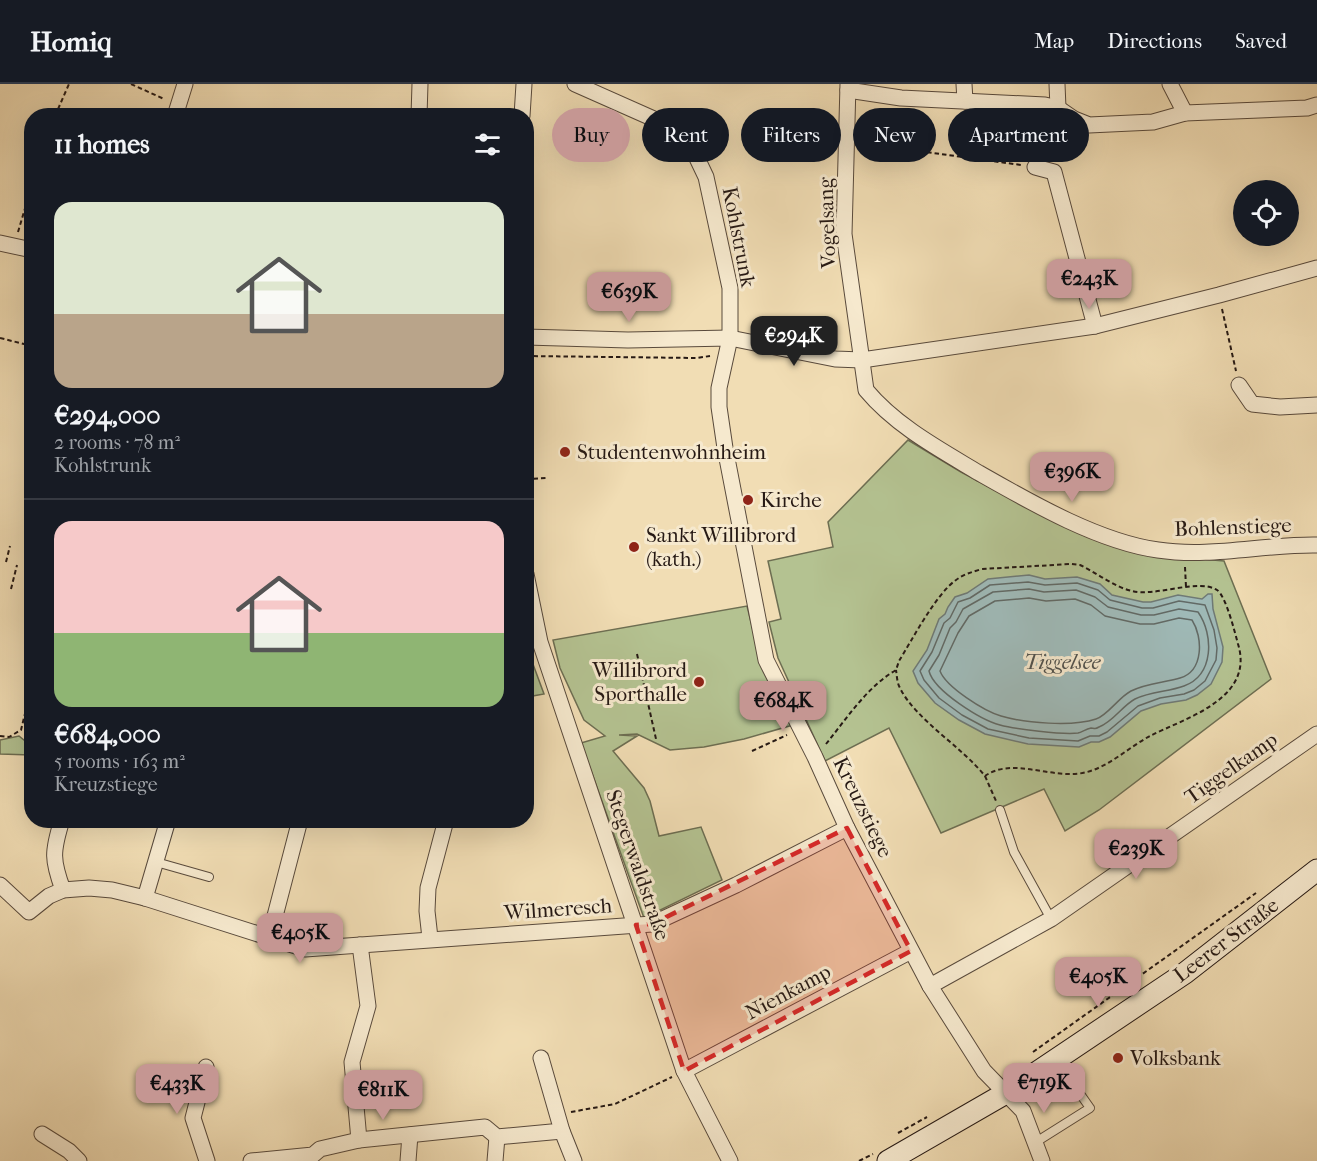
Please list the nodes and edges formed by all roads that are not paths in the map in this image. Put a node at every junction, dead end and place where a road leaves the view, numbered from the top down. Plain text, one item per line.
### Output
1 (185, 84) edge
2 (420, 84) edge
3 (524, 84) edge
4 (575, 84) edge
5 (964, 84) edge
6 (1057, 84) edge
7 (1170, 84) edge
8 (848, 87) edge
9 (965, 101) junction
10 (1033, 104) junction
11 (1317, 105) edge
12 (178, 108) edge
13 (419, 108) edge
14 (522, 108) edge
15 (1058, 108) joint
16 (1185, 114) junction
17 (1089, 125) edge
18 (1035, 167) joint
19 (7, 245) edge
20 (24, 248) edge
21 (1317, 268) edge
22 (1095, 326) junction
23 (534, 337) edge
24 (729, 345) junction
25 (862, 360) junction
26 (1239, 385) road end
27 (1317, 405) edge
28 (1317, 545) edge
29 (534, 613) edge
30 (1317, 734) edge
31 (999, 810) road end
32 (60, 828) edge
33 (166, 828) edge
34 (298, 828) edge
35 (444, 828) edge
36 (847, 828) junction
37 (156, 862) junction
38 (1317, 870) edge
39 (210, 877) dead end
40 (0, 885) edge
41 (63, 890) junction
42 (145, 898) junction
43 (1052, 919) junction
44 (636, 925) junction
45 (430, 938) junction
46 (268, 939) junction
47 (360, 945) junction
48 (911, 951) junction
49 (930, 986) junction
50 (541, 1058) dead end
51 (1056, 1059) junction
52 (206, 1066) dead end
53 (684, 1071) junction
54 (1006, 1093) junction
55 (562, 1131) junction
56 (42, 1134) dead end
57 (410, 1135) junction
58 (497, 1137) junction
59 (359, 1140) junction
60 (1036, 1142) junction
61 (317, 1157) edge
62 (79, 1161) edge
63 (207, 1161) edge
64 (251, 1161) edge
65 (408, 1161) edge
66 (495, 1161) edge
67 (574, 1161) edge
68 (730, 1161) edge
69 (888, 1161) edge
70 (1042, 1161) edge

1 - 12 street
2 - 13 street
3 - 14 street
4 - 24 street, Kohlstrunk
5 - 9 street
6 - 15 street
7 - 16 street
8 - 9 street
8 - 25 street, Vogelsang
9 - 10 street
10 - 15 street
10 - 18 lane
11 - 16 street
16 - 17 street
18 - 22 street
19 - 20 street
21 - 22 street
22 - 25 street
23 - 24 street
24 - 25 street
24 - 36 street, Kreuzstiege
25 - 28 street, Bohlenstiege
26 - 27 street
29 - 44 street, Stegerwaldstraße
30 - 43 street, Tiggelkamp
31 - 43 lane
32 - 41 street
33 - 37 street
34 - 46 street
35 - 45 street
36 - 44 street, Wilmeresch
36 - 48 street, Kreuzstiege
37 - 39 lane
37 - 42 street
38 - 51 street, Leerer Straße
40 - 41 street, Wilmeresch
41 - 42 street, Wilmeresch
42 - 46 street, Wilmeresch
43 - 49 street, Tiggelkamp
44 - 45 street, Wilmeresch
44 - 53 street, Stegerwaldstraße
45 - 47 street, Wilmeresch
46 - 47 street, Wilmeresch
47 - 59 street
48 - 49 street, Kreuzstiege
48 - 53 street, Nienkamp
49 - 54 street, Kreuzstiege
50 - 55 street
51 - 54 street, Leerer Straße
51 - 60 lane
52 - 63 street
53 - 68 street, Stegerwaldstraße
54 - 60 street, Kreuzstiege
54 - 69 street, Leerer Straße
55 - 58 street
55 - 67 street
56 - 62 street
57 - 58 street
57 - 59 street
57 - 65 street
58 - 66 street
59 - 61 street
60 - 70 street, Kreuzstiege
61 - 64 street

